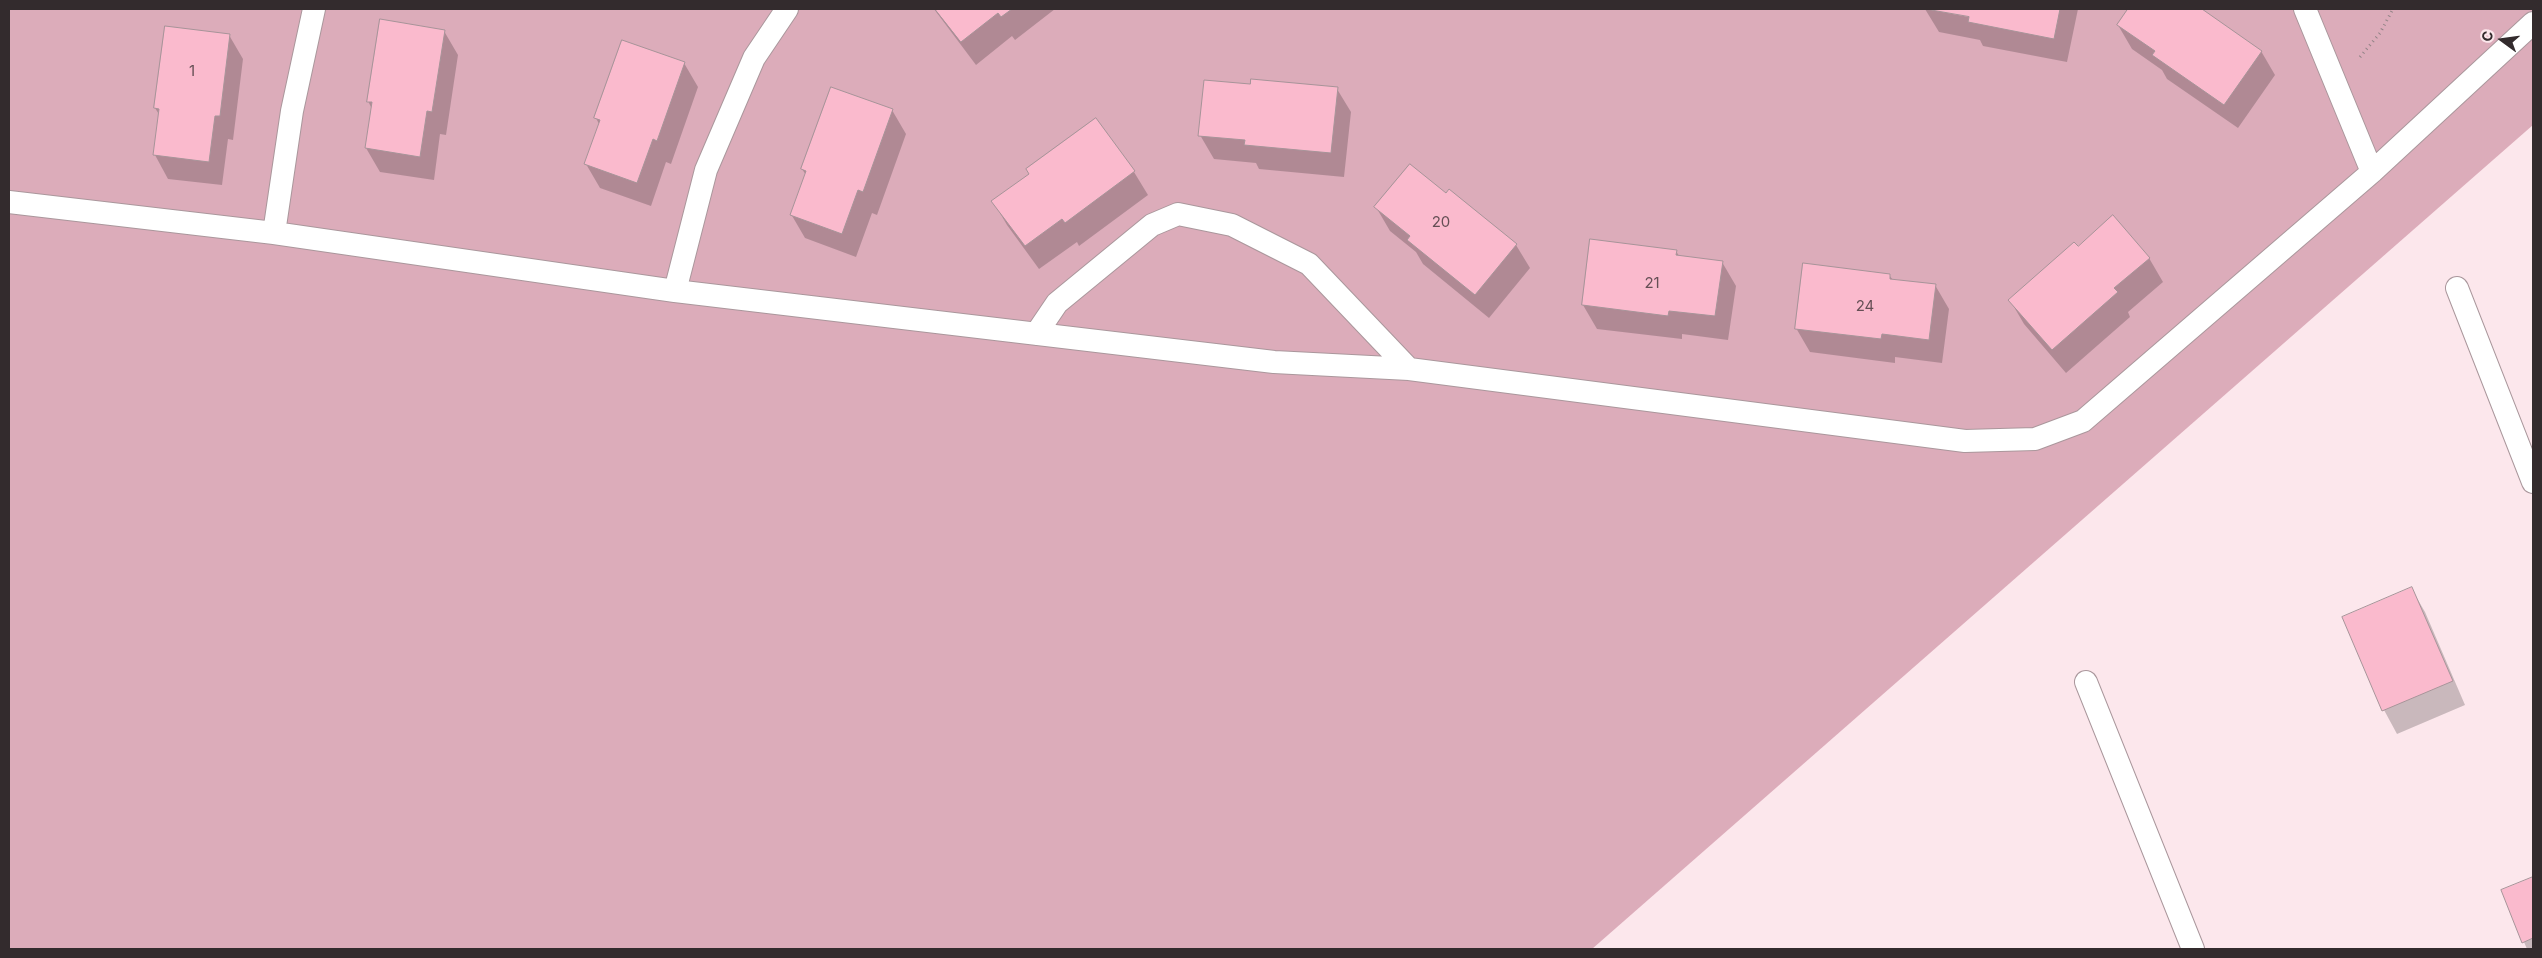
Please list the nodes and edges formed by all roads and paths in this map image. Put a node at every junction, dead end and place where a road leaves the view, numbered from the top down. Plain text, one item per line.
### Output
1 (314, 9) edge
2 (787, 9) edge
3 (2304, 9) edge
4 (2393, 9) edge
5 (2533, 23) edge
6 (2337, 87) junction
7 (2372, 172) junction
8 (9, 202) edge
9 (274, 233) junction
10 (2457, 288) dead end
11 (676, 291) junction
12 (1036, 334) junction
13 (1408, 369) junction
14 (2533, 482) edge
15 (2086, 682) dead end
16 (2193, 949) edge

1 - 9 lane
2 - 11 lane
3 - 6 lane
4 - 6 path
5 - 7 lane
6 - 7 lane
7 - 13 lane
8 - 9 lane
9 - 11 lane
10 - 14 lane
11 - 12 lane
12 - 13 lane
12 - 13 lane
15 - 16 lane

